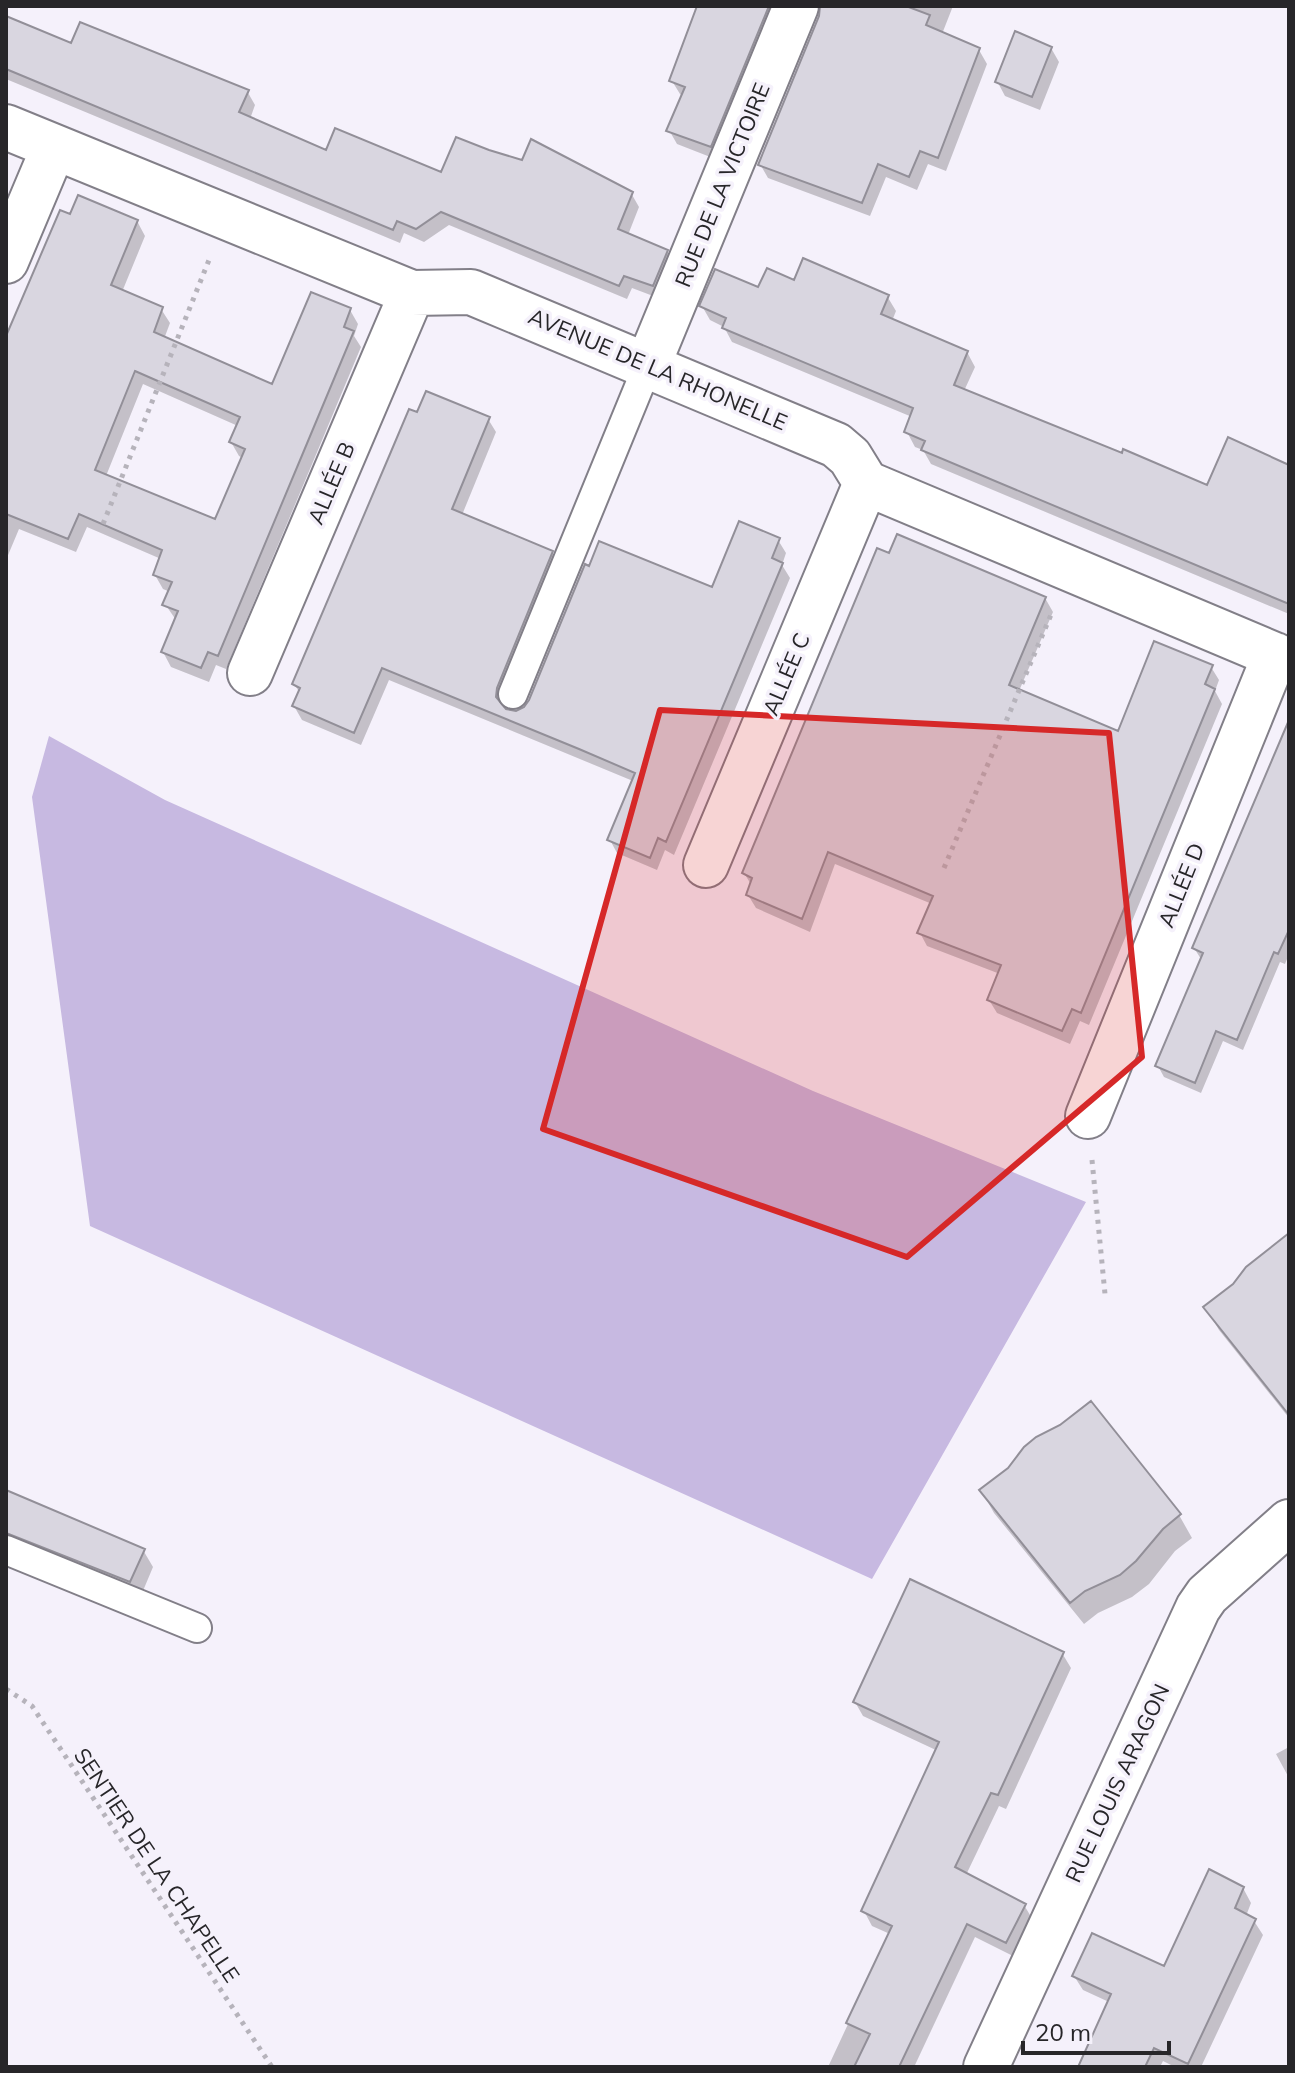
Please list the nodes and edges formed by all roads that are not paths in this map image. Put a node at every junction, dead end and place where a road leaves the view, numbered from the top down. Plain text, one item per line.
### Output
1 (796, 6) edge
2 (6, 127) edge
3 (54, 147) junction
4 (6, 261) edge
5 (412, 293) junction
6 (648, 365) junction
7 (866, 483) junction
8 (1282, 658) edge
9 (250, 673) dead end
10 (513, 694) dead end
11 (706, 865) dead end
12 (1088, 1116) road end
13 (1287, 1526) edge
14 (6, 1550) edge
15 (197, 1628) dead end
16 (986, 2067) edge

1 - 6 street, RUE DE LA VICTOIRE
2 - 3 street, AVENUE DE LA RHONELLE
3 - 4 street
3 - 5 street, AVENUE DE LA RHONELLE
5 - 6 street, AVENUE DE LA RHONELLE
5 - 9 street, ALLÉE B
6 - 7 street, AVENUE DE LA RHONELLE
6 - 10 lane
7 - 8 street
7 - 11 street, ALLÉE C
8 - 12 street, ALLÉE D
13 - 16 street, RUE LOUIS ARAGON
14 - 15 lane

